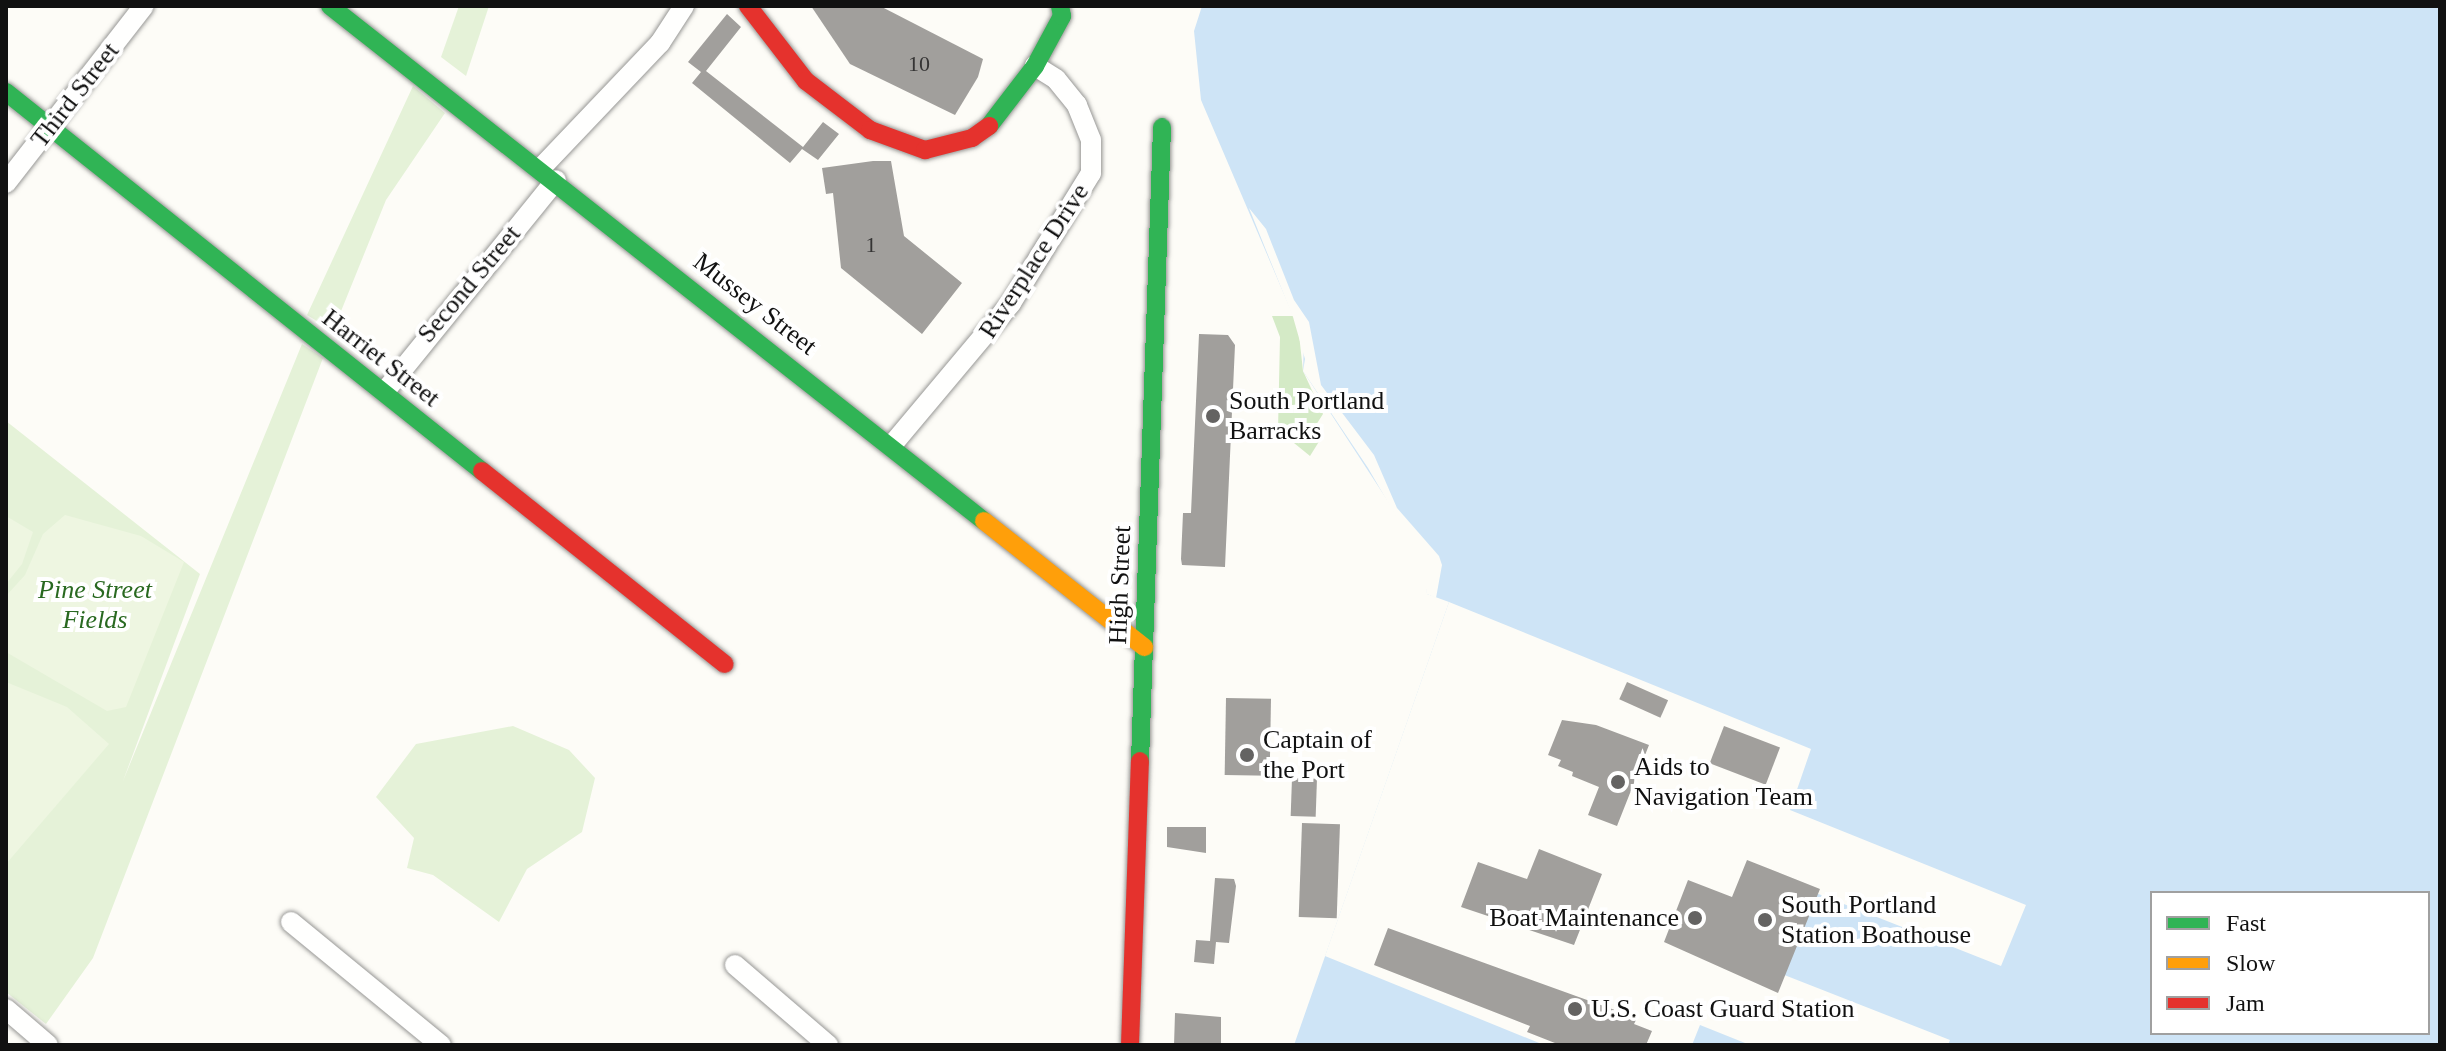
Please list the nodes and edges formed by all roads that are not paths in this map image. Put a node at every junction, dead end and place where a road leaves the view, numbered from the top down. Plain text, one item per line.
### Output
1 (144, 6) edge
2 (330, 6) edge
3 (684, 6) edge
4 (748, 6) edge
5 (1060, 6) edge
6 (1035, 66) junction
7 (6, 92) edge
8 (1162, 127) dead end
9 (50, 129) junction
10 (549, 174) junction
11 (6, 183) edge
12 (386, 390) junction
13 (892, 445) junction
14 (1144, 647) junction
15 (725, 664) dead end
16 (291, 922) dead end
17 (735, 965) dead end
18 (6, 1009) edge
19 (39, 1043) edge
20 (441, 1045) edge
21 (828, 1045) edge
22 (1130, 1045) edge

1 - 9 street, Third Street
2 - 10 street, Mussey Street
3 - 10 street, Second Street
4 - 6 street
5 - 6 street
6 - 13 street, Riverplace Drive
7 - 9 street, Harriet Street
8 - 14 street, High Street
9 - 11 street, Third Street
9 - 12 street, Harriet Street
10 - 12 street, Second Street
10 - 13 street, Mussey Street
12 - 15 street, Harriet Street
13 - 14 street, Mussey Street
14 - 22 street, High Street
16 - 20 street
17 - 21 street
18 - 19 street

